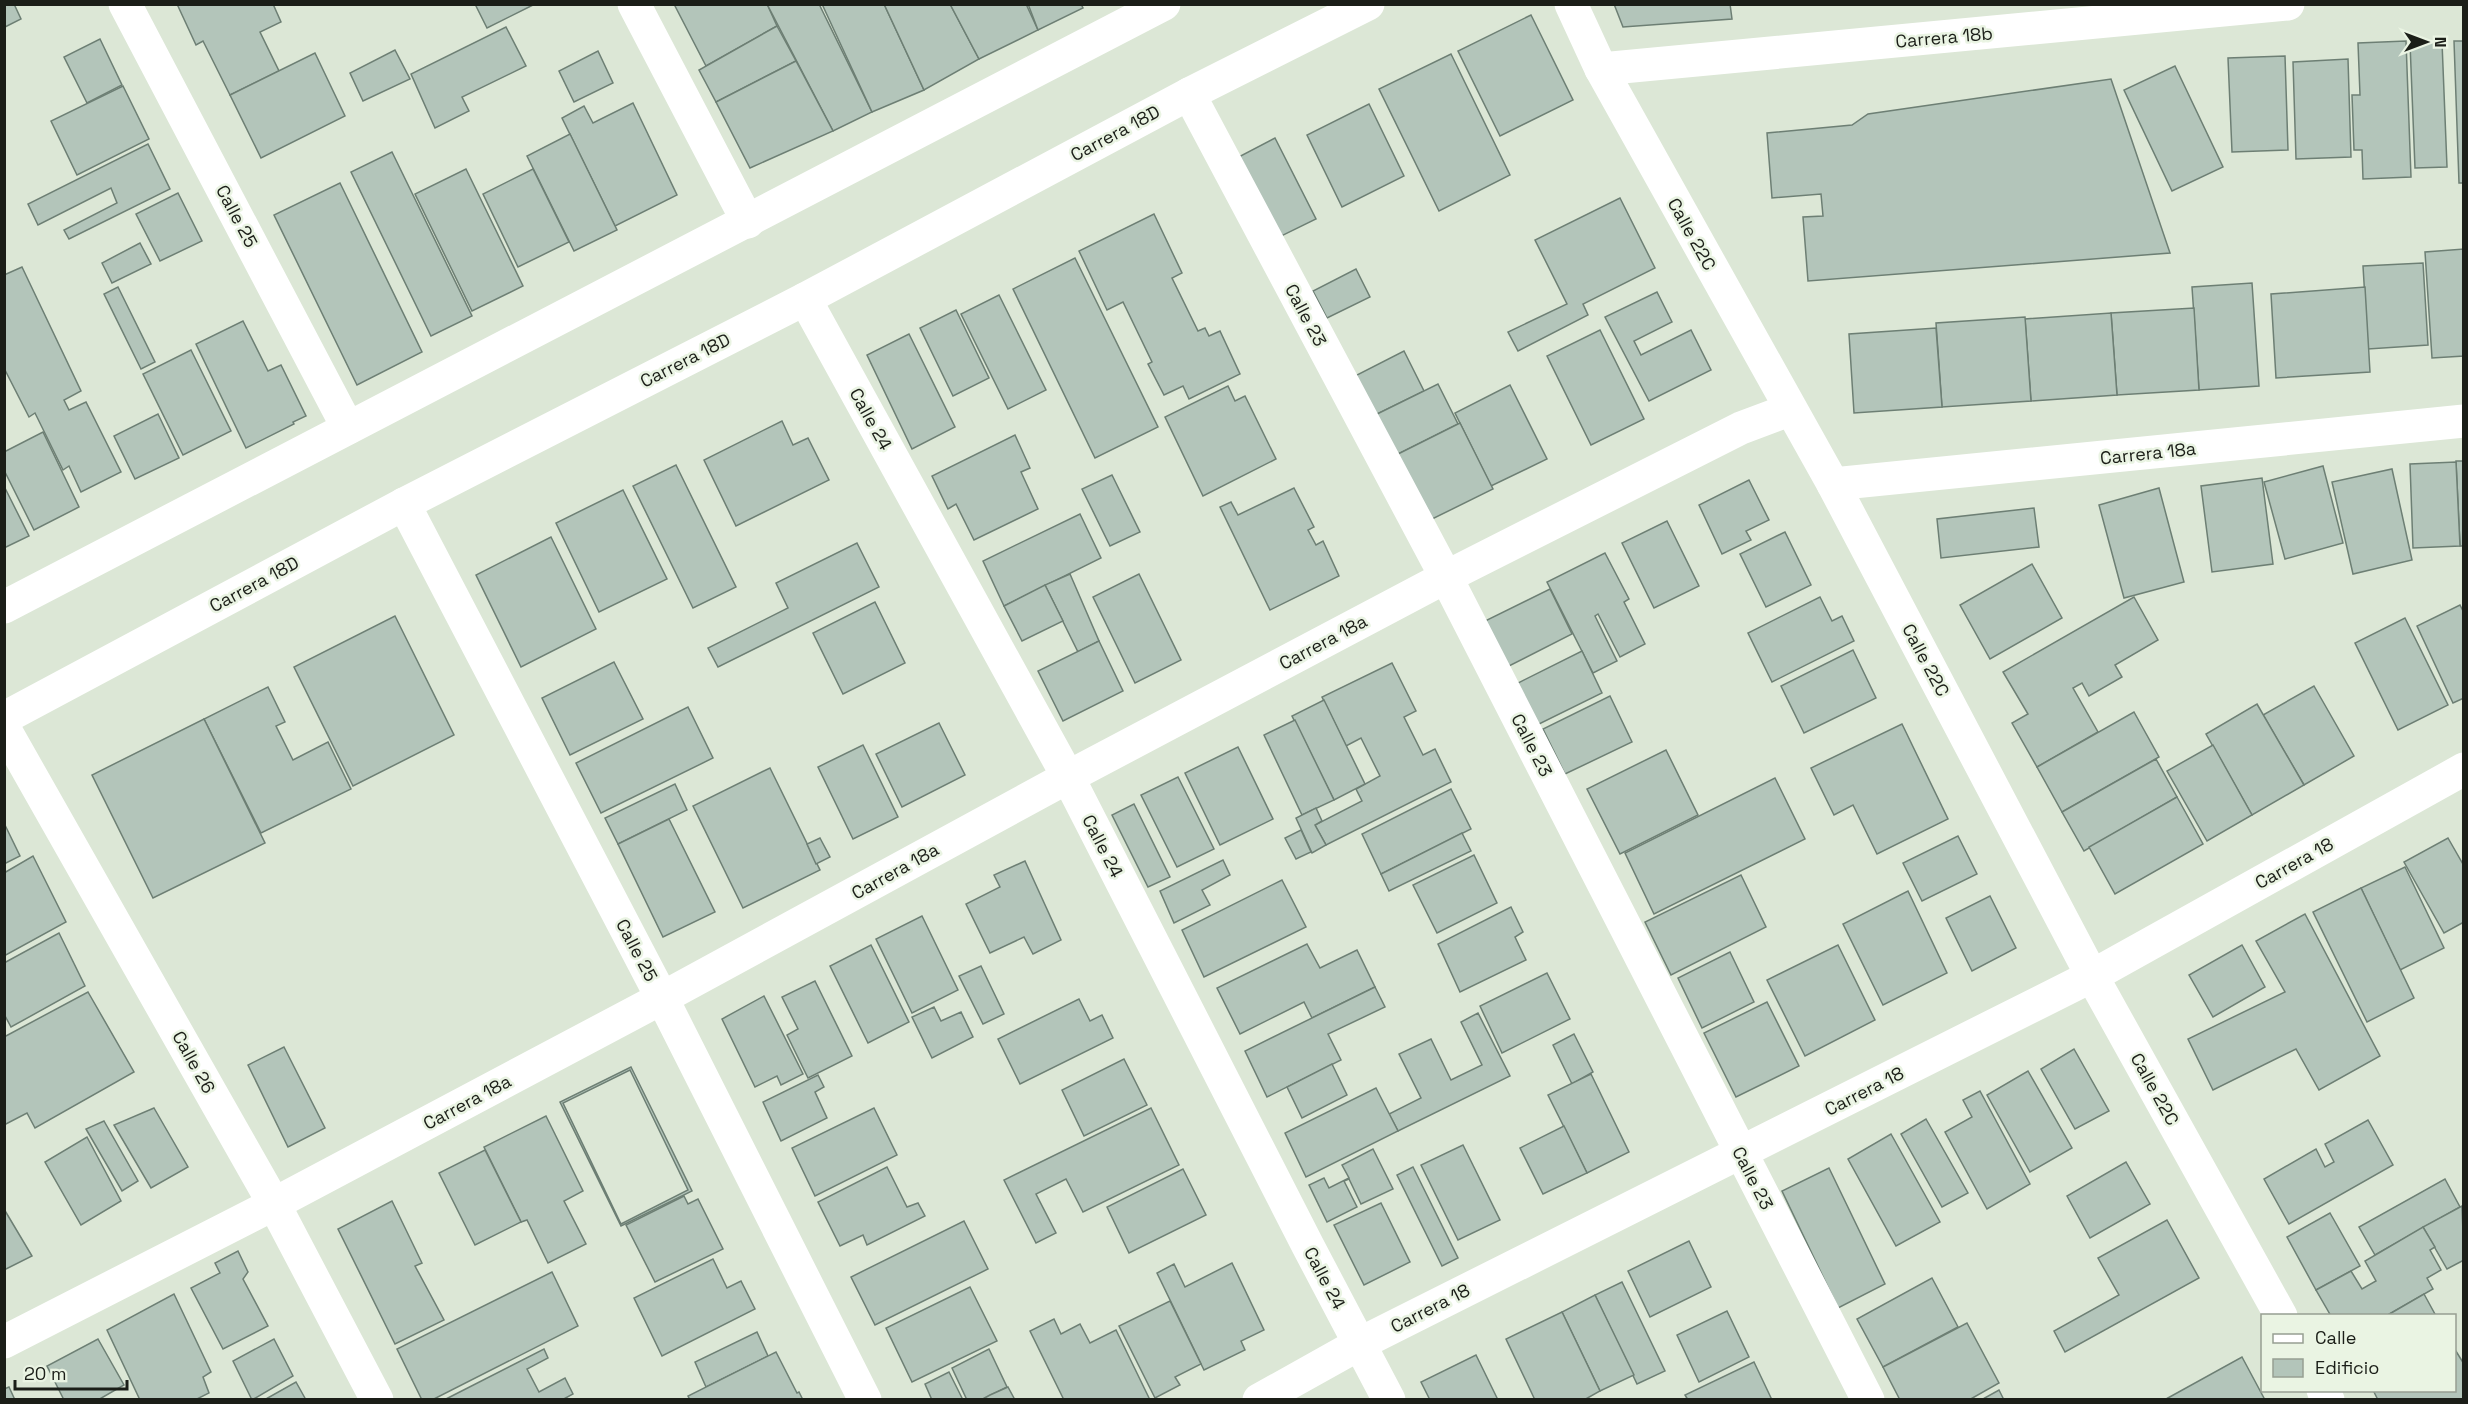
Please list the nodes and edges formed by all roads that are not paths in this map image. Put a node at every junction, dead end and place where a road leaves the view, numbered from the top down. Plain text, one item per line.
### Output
1 (125, 4) edge
2 (634, 4) edge
3 (1164, 4) edge
4 (1368, 4) edge
5 (1571, 4) edge
6 (2288, 4) edge
7 (1125, 13) edge
8 (1601, 69) junction
9 (1189, 94) junction
10 (748, 222) junction
11 (805, 298) junction
12 (1789, 410) junction
13 (2463, 421) edge
14 (348, 428) junction
15 (1833, 484) junction
16 (404, 504) junction
17 (1446, 577) junction
18 (4, 607) edge
19 (4, 718) edge
20 (4, 728) edge
21 (2463, 769) edge
22 (1068, 777) junction
23 (2092, 976) junction
24 (662, 998) junction
25 (1741, 1153) junction
26 (274, 1204) junction
27 (2280, 1314) edge
28 (4, 1342) edge
29 (1361, 1343) junction
30 (377, 1400) edge
31 (865, 1400) edge
32 (1259, 1400) edge
33 (1389, 1400) edge
34 (1868, 1400) edge

1 - 14 street, Calle 25
2 - 10 street
3 - 7 street
4 - 9 street, Carrera 18D
5 - 8 street, Calle 22C
6 - 8 street, Carrera 18b
7 - 10 street
8 - 12 street, Calle 22C
9 - 11 street, Carrera 18D
9 - 17 street, Calle 23
10 - 14 street
11 - 16 street, Carrera 18D
11 - 22 street, Calle 24
12 - 15 street, Calle 22C
12 - 17 street, Carrera 18a
13 - 15 street, Carrera 18a
14 - 18 street
15 - 23 street, Calle 22C
16 - 19 street, Carrera 18D
16 - 24 street, Calle 25
17 - 22 street, Carrera 18a
17 - 25 street, Calle 23
20 - 26 street, Calle 26
21 - 23 street, Carrera 18
22 - 24 street, Carrera 18a
22 - 29 street, Calle 24
23 - 25 street, Carrera 18
23 - 27 street, Calle 22C
24 - 26 street, Carrera 18a
24 - 31 street, Calle 25
25 - 29 street, Carrera 18
25 - 34 street, Calle 23
26 - 28 street, Carrera 18a
26 - 30 street, Calle 26
29 - 32 street, Carrera 18
29 - 33 street, Calle 24

